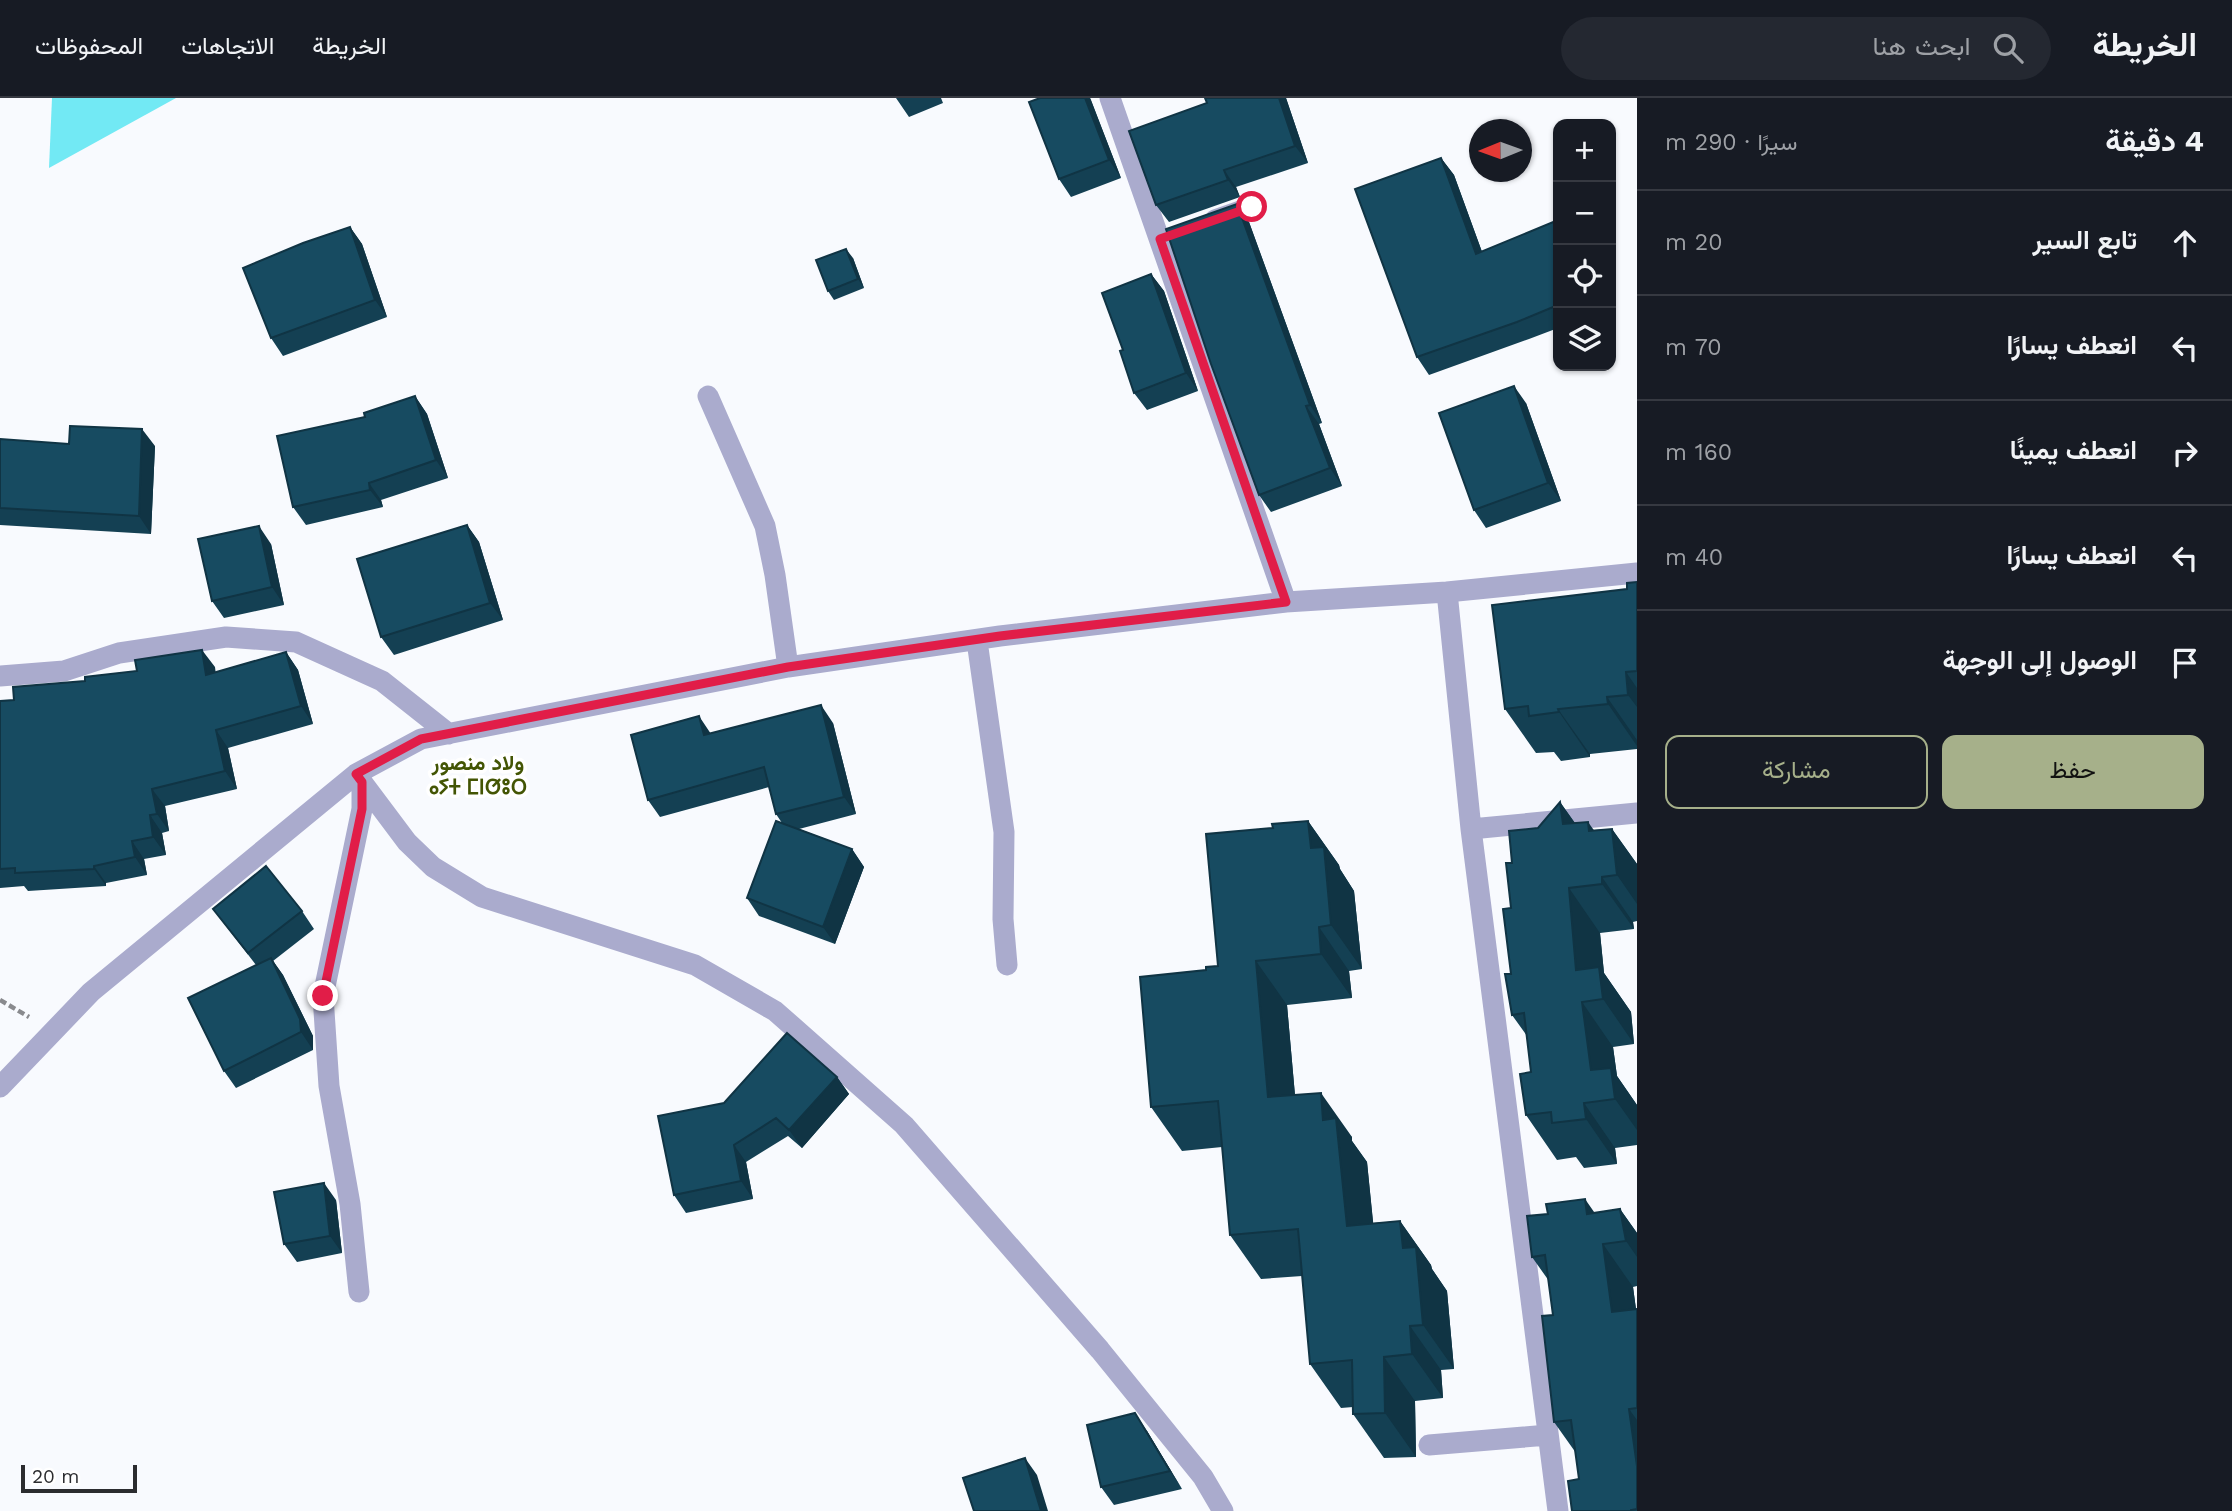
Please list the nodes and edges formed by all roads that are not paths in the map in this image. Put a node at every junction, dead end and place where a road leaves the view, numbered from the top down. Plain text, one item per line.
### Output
1 (1110, 98) edge
2 (1252, 207) dead end
3 (1199, 225) edge
4 (708, 396) dead end
5 (1637, 573) edge
6 (1447, 592) junction
7 (1286, 602) junction
8 (977, 641) junction
9 (788, 667) junction
10 (0, 676) edge
11 (449, 734) junction
12 (359, 778) junction
13 (1637, 813) edge
14 (1471, 829) junction
15 (1007, 965) dead end
16 (0, 1087) edge
17 (359, 1292) dead end
18 (1548, 1435) junction
19 (1429, 1445) dead end
20 (1223, 1511) edge
21 (1558, 1511) edge

1 - 7 street
2 - 3 street
4 - 9 street
5 - 6 street
6 - 7 street
6 - 14 street
7 - 8 street
8 - 9 street
8 - 15 street
9 - 11 street
10 - 11 street
11 - 12 street
12 - 16 street
12 - 17 street
12 - 20 street
13 - 14 street
14 - 18 street
18 - 19 street
18 - 21 street

